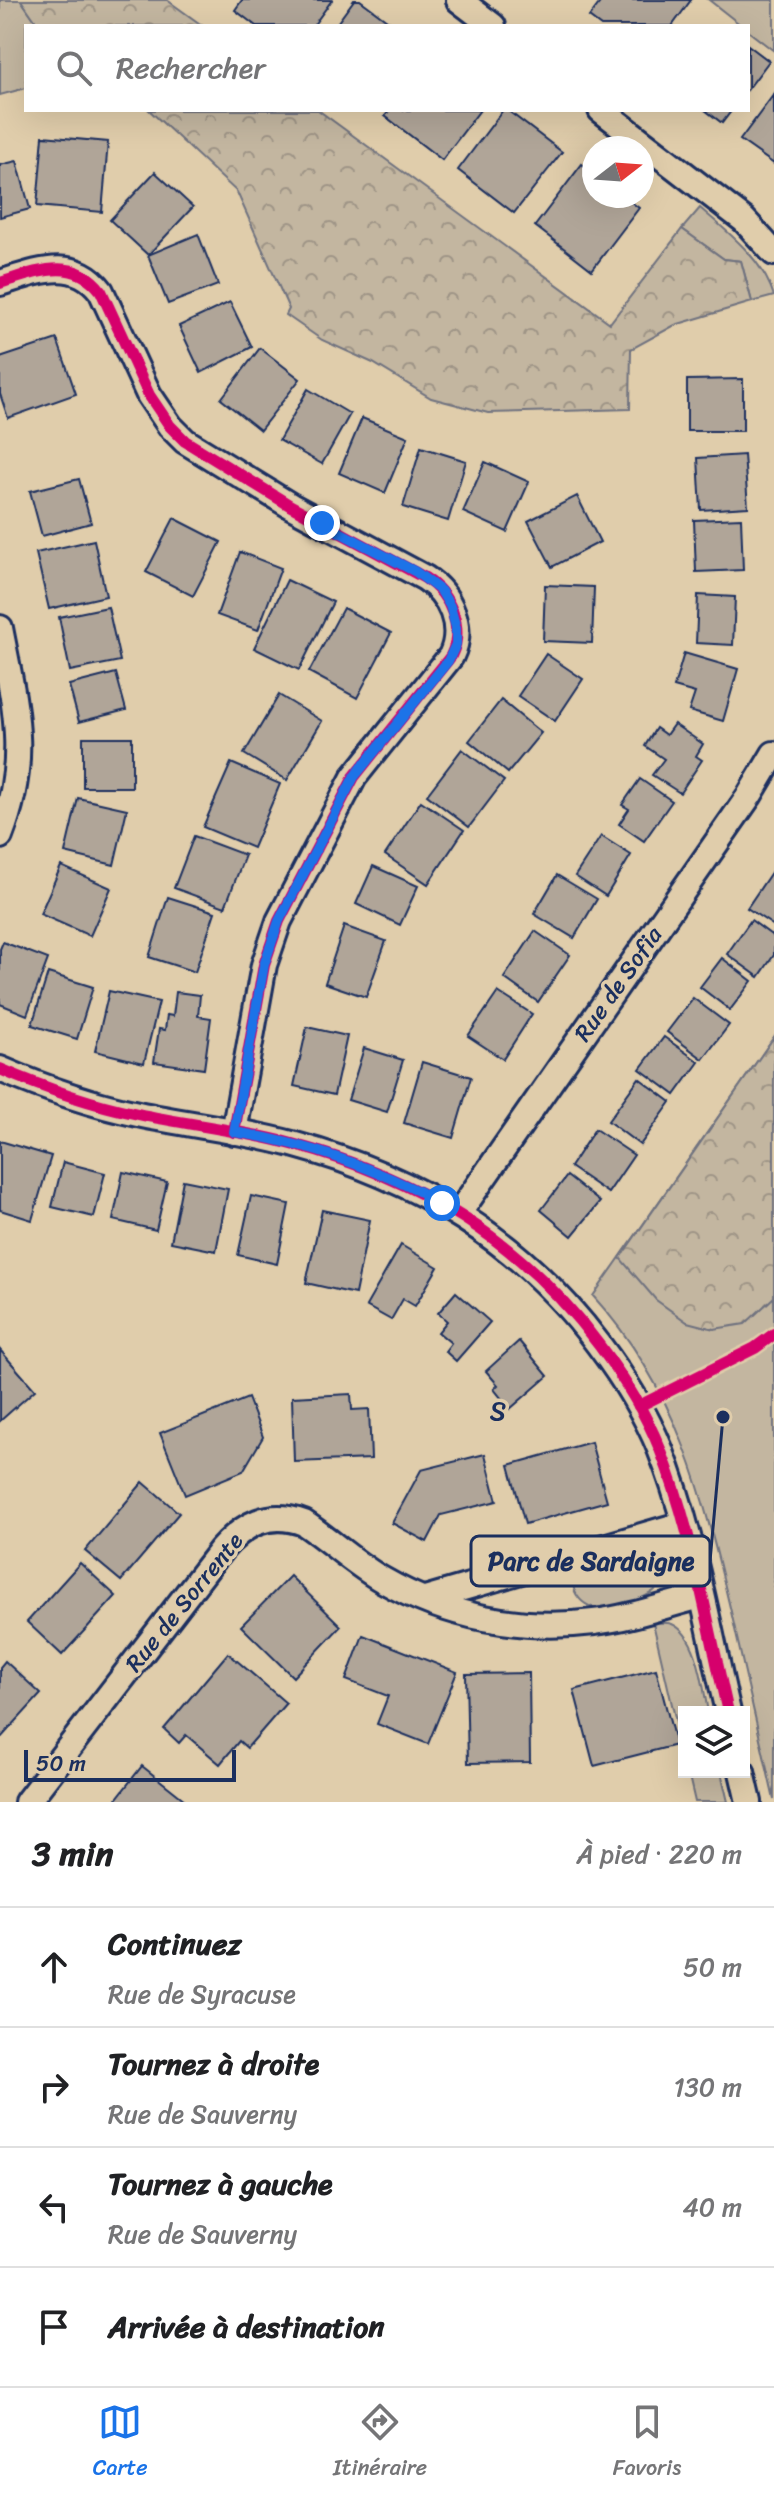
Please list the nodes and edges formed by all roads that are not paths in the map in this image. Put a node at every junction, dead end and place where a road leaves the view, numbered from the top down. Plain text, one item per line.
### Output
1 (459, 0) edge
2 (490, 24) edge
3 (604, 112) edge
4 (774, 253) edge
5 (0, 283) edge
6 (0, 628) edge
7 (774, 754) edge
8 (0, 836) edge
9 (0, 1069) edge
10 (234, 1132) junction
11 (459, 1213) junction
12 (683, 1524) junction
13 (701, 1596) junction
14 (425, 1599) junction
15 (727, 1706) edge
16 (743, 1778) edge
17 (27, 1802) edge
18 (749, 1802) edge

1 - 2 street
3 - 4 street
5 - 10 street
6 - 8 street
7 - 11 street, Rue de Sofia
9 - 10 street
10 - 11 street
11 - 12 street
12 - 13 street
12 - 14 street
13 - 14 street, Rue de Sorrente
13 - 15 street
14 - 17 street, Rue de Sorrente
16 - 18 street

